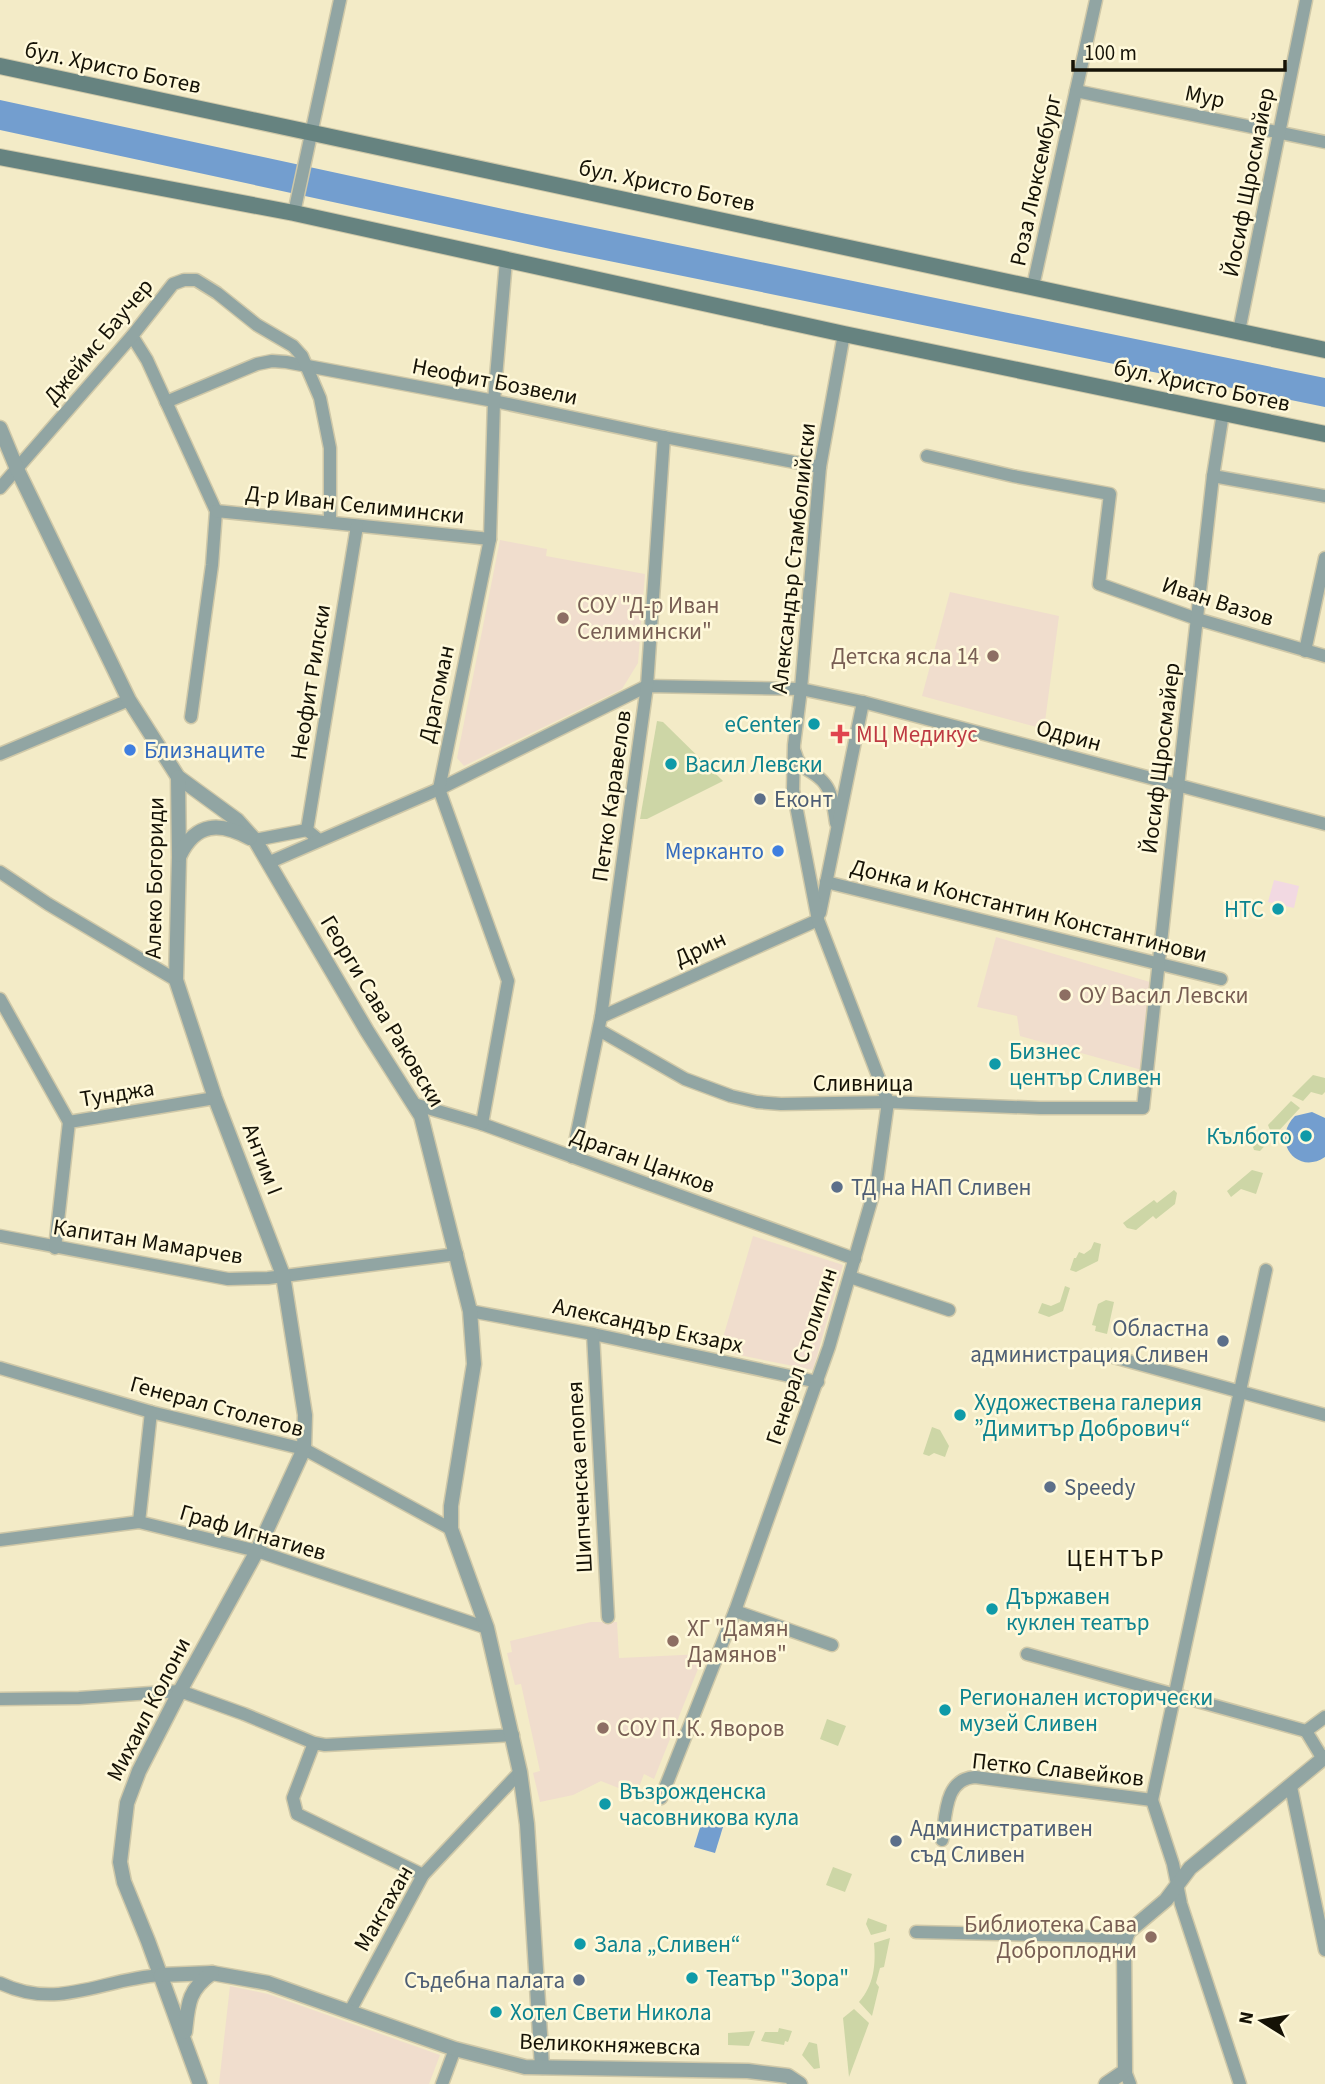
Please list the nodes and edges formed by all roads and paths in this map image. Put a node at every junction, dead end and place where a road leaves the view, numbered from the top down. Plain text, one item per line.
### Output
1 (340, 0) edge
2 (1096, 0) edge
3 (1306, 0) edge
4 (0, 66) edge
5 (1076, 91) junction
6 (311, 133) junction
7 (1279, 133) junction
8 (1325, 142) edge
9 (0, 157) edge
10 (294, 213) junction
11 (506, 261) junction
12 (1033, 286) junction
13 (1239, 331) junction
14 (844, 334) junction
15 (132, 336) junction
16 (1325, 350) edge
17 (308, 367) junction
18 (494, 401) junction
19 (166, 402) junction
20 (1223, 413) junction
21 (0, 428) edge
22 (1325, 434) edge
23 (664, 437) junction
24 (927, 456) dead end
25 (820, 467) junction
26 (17, 469) junction
27 (1213, 476) junction
28 (0, 488) edge
29 (1325, 496) edge
30 (216, 511) junction
31 (330, 522) junction
32 (357, 526) junction
33 (490, 539) junction
34 (1325, 558) edge
35 (1197, 619) junction
36 (1305, 651) junction
37 (1325, 656) edge
38 (647, 687) junction
39 (801, 689) junction
40 (129, 700) junction
41 (863, 702) junction
42 (191, 717) dead end
43 (794, 745) junction
44 (1, 752) edge
45 (0, 766) edge
46 (178, 777) junction
47 (1178, 786) junction
48 (439, 789) junction
49 (1325, 824) edge
50 (837, 828) junction
51 (307, 830) junction
52 (255, 840) junction
53 (319, 840) junction
54 (179, 857) junction
55 (270, 862) junction
56 (0, 872) edge
57 (826, 882) junction
58 (818, 920) junction
59 (1158, 964) junction
60 (1221, 979) dead end
61 (176, 980) junction
62 (0, 999) edge
63 (600, 1023) junction
64 (215, 1098) junction
65 (888, 1102) junction
66 (414, 1104) junction
67 (1143, 1108) joint
68 (69, 1122) junction
69 (482, 1124) junction
70 (572, 1157) junction
71 (0, 1236) edge
72 (55, 1248) junction
73 (457, 1254) junction
74 (855, 1259) junction
75 (1266, 1270) dead end
76 (283, 1275) junction
77 (850, 1276) junction
78 (949, 1310) dead end
79 (470, 1311) junction
80 (593, 1334) junction
81 (1110, 1356) dead end
82 (0, 1368) edge
83 (818, 1381) junction
84 (1241, 1391) junction
85 (151, 1412) junction
86 (1325, 1415) edge
87 (304, 1448) junction
88 (139, 1522) junction
89 (450, 1528) junction
90 (0, 1540) edge
91 (257, 1551) junction
92 (735, 1611) junction
93 (608, 1617) dead end
94 (487, 1628) junction
95 (832, 1645) dead end
96 (1027, 1654) dead end
97 (180, 1691) junction
98 (1174, 1695) junction
99 (0, 1699) edge
100 (1325, 1717) edge
101 (1306, 1731) junction
102 (513, 1735) junction
103 (314, 1743) junction
104 (1324, 1758) edge
105 (520, 1772) junction
106 (1291, 1787) junction
107 (661, 1798) dead end
108 (1152, 1800) junction
109 (942, 1840) dead end
110 (423, 1875) junction
111 (1177, 1885) junction
112 (1319, 1895) edge
113 (916, 1932) dead end
114 (1125, 1937) junction
115 (1325, 1950) edge
116 (212, 1973) junction
117 (161, 1975) junction
118 (0, 1983) edge
119 (350, 2011) junction
120 (185, 2037) junction
121 (455, 2049) junction
122 (542, 2067) junction
123 (1127, 2077) edge
124 (200, 2084) edge
125 (442, 2084) edge
126 (800, 2084) edge
127 (1106, 2084) edge
128 (1240, 2084) edge

1 - 6 street
2 - 5 street, Роза Люксембург
3 - 7 street, Йосиф Щросмайер
4 - 6 main road, бул. Христо Ботев
5 - 7 street, Мур
5 - 12 street, Роза Люксембург
6 - 10 street
6 - 12 main road, бул. Христо Ботев
7 - 8 street, Мур
7 - 13 street, Йосиф Щросмайер
9 - 10 main road, бул. Христо Ботев
10 - 11 main road, бул. Христо Ботев
11 - 14 main road, бул. Христо Ботев
11 - 18 street, Драгоман
12 - 13 main road, бул. Христо Ботев
13 - 16 main road, бул. Христо Ботев
14 - 20 main road, бул. Христо Ботев
14 - 25 street, Александър Стамболийски
15 - 17 street, Джеймс Баучер
15 - 19 street
15 - 26 street, Джеймс Баучер
17 - 18 street, Неофит Бозвели
17 - 19 street, Неофит Бозвели
17 - 31 street
18 - 23 street, Неофит Бозвели
18 - 33 street, Драгоман
19 - 30 street
20 - 22 main road, бул. Христо Ботев
20 - 27 street, Йосиф Щросмайер
21 - 26 street, Георги Сава Раковски
23 - 25 street, Неофит Бозвели
23 - 38 street, Петко Каравелов
24 - 35 street, Иван Вазов
25 - 39 street, Александър Стамболийски
26 - 28 street, Джеймс Баучер
26 - 40 street, Георги Сава Раковски
27 - 29 street
27 - 35 street, Йосиф Щросмайер
30 - 31 street, Д-р Иван Селимински
30 - 42 street
31 - 32 street, Д-р Иван Селимински
32 - 33 street, Д-р Иван Селимински
32 - 51 street, Неофит Рилски
33 - 48 street, Драгоман
34 - 36 street
35 - 36 street, Иван Вазов
35 - 47 street, Йосиф Щросмайер
36 - 37 street, Иван Вазов
38 - 39 street, Одрин
38 - 48 street
38 - 63 street, Петко Каравелов
39 - 41 street, Одрин
39 - 43 street, Александър Стамболийски
40 - 44 street
40 - 46 street, Георги Сава Раковски
41 - 47 street, Одрин
41 - 50 street
43 - 50 street
43 - 58 street, Александър Стамболийски
44 - 45 street
46 - 52 street, Георги Сава Раковски
46 - 54 street, Алеко Богориди
47 - 49 street, Одрин
47 - 59 street, Йосиф Щросмайер
48 - 53 street
48 - 69 street
50 - 57 street
51 - 52 street
51 - 53 street
52 - 54 street
52 - 55 street, Георги Сава Раковски
53 - 55 street
54 - 61 street, Алеко Богориди
55 - 66 street, Георги Сава Раковски
56 - 61 street
57 - 58 street
57 - 59 street, Донка и Константин Константинови
58 - 63 street, Дрин
58 - 65 street, Генерал Столипин
59 - 60 street, Донка и Константин Константинови
59 - 67 street, Йосиф Щросмайер
61 - 64 street, Антим I
62 - 68 street
63 - 65 street, Сливница
63 - 70 street, Петко Каравелов
64 - 68 street, Тунджа
64 - 76 street, Антим I
65 - 67 street, Сливница
65 - 74 street, Генерал Столипин
66 - 69 street, Драган Цанков
66 - 73 street, Георги Сава Раковски
68 - 72 street, Тунджа
69 - 70 street, Драган Цанков
70 - 74 street, Драган Цанков
71 - 72 street, Капитан Мамарчев
72 - 76 street, Капитан Мамарчев
73 - 76 street, Капитан Мамарчев
73 - 79 street, Георги Сава Раковски
74 - 77 street, Генерал Столипин
75 - 84 street, Петко Славейков
76 - 87 street, Антим I
77 - 78 street
77 - 83 street, Генерал Столипин
79 - 80 street, Александър Екзарх
79 - 89 street, Георги Сава Раковски
80 - 83 street, Александър Екзарх
80 - 93 street, Шипченска епопея
81 - 84 street
82 - 85 street, Генерал Столетов
83 - 92 street, Генерал Столипин
84 - 86 street
84 - 98 street, Петко Славейков
85 - 87 street, Генерал Столетов
85 - 88 street
87 - 89 street, Генерал Столетов
87 - 91 street, Антим I
88 - 90 street, Граф Игнатиев
88 - 91 street, Граф Игнатиев
89 - 94 street, Георги Сава Раковски
91 - 94 street, Граф Игнатиев
91 - 97 street, Михаил Колони
92 - 95 street
92 - 107 street, Генерал Столипин
94 - 102 street, Георги Сава Раковски
96 - 98 street
97 - 99 street
97 - 103 street
97 - 117 street, Михаил Колони
98 - 101 street
98 - 108 street, Петко Славейков
100 - 101 street
101 - 104 street
102 - 103 street
102 - 105 street, Георги Сава Раковски
103 - 110 street
104 - 106 street
105 - 110 street, Макгахан
105 - 122 street, Георги Сава Раковски
106 - 111 street
106 - 112 street
108 - 109 street, Петко Славейков
108 - 111 street
110 - 119 street, Макгахан
111 - 114 street
111 - 128 street
112 - 115 street
113 - 114 street
114 - 123 street
116 - 117 street, Великокняжевска
116 - 119 street, Великокняжевска
116 - 120 street
117 - 118 street, Великокняжевска
117 - 120 street, Михаил Колони
119 - 121 street, Великокняжевска
120 - 124 street, Михаил Колони
121 - 122 street, Великокняжевска
121 - 125 street
122 - 126 street, Великокняжевска
123 - 127 street

